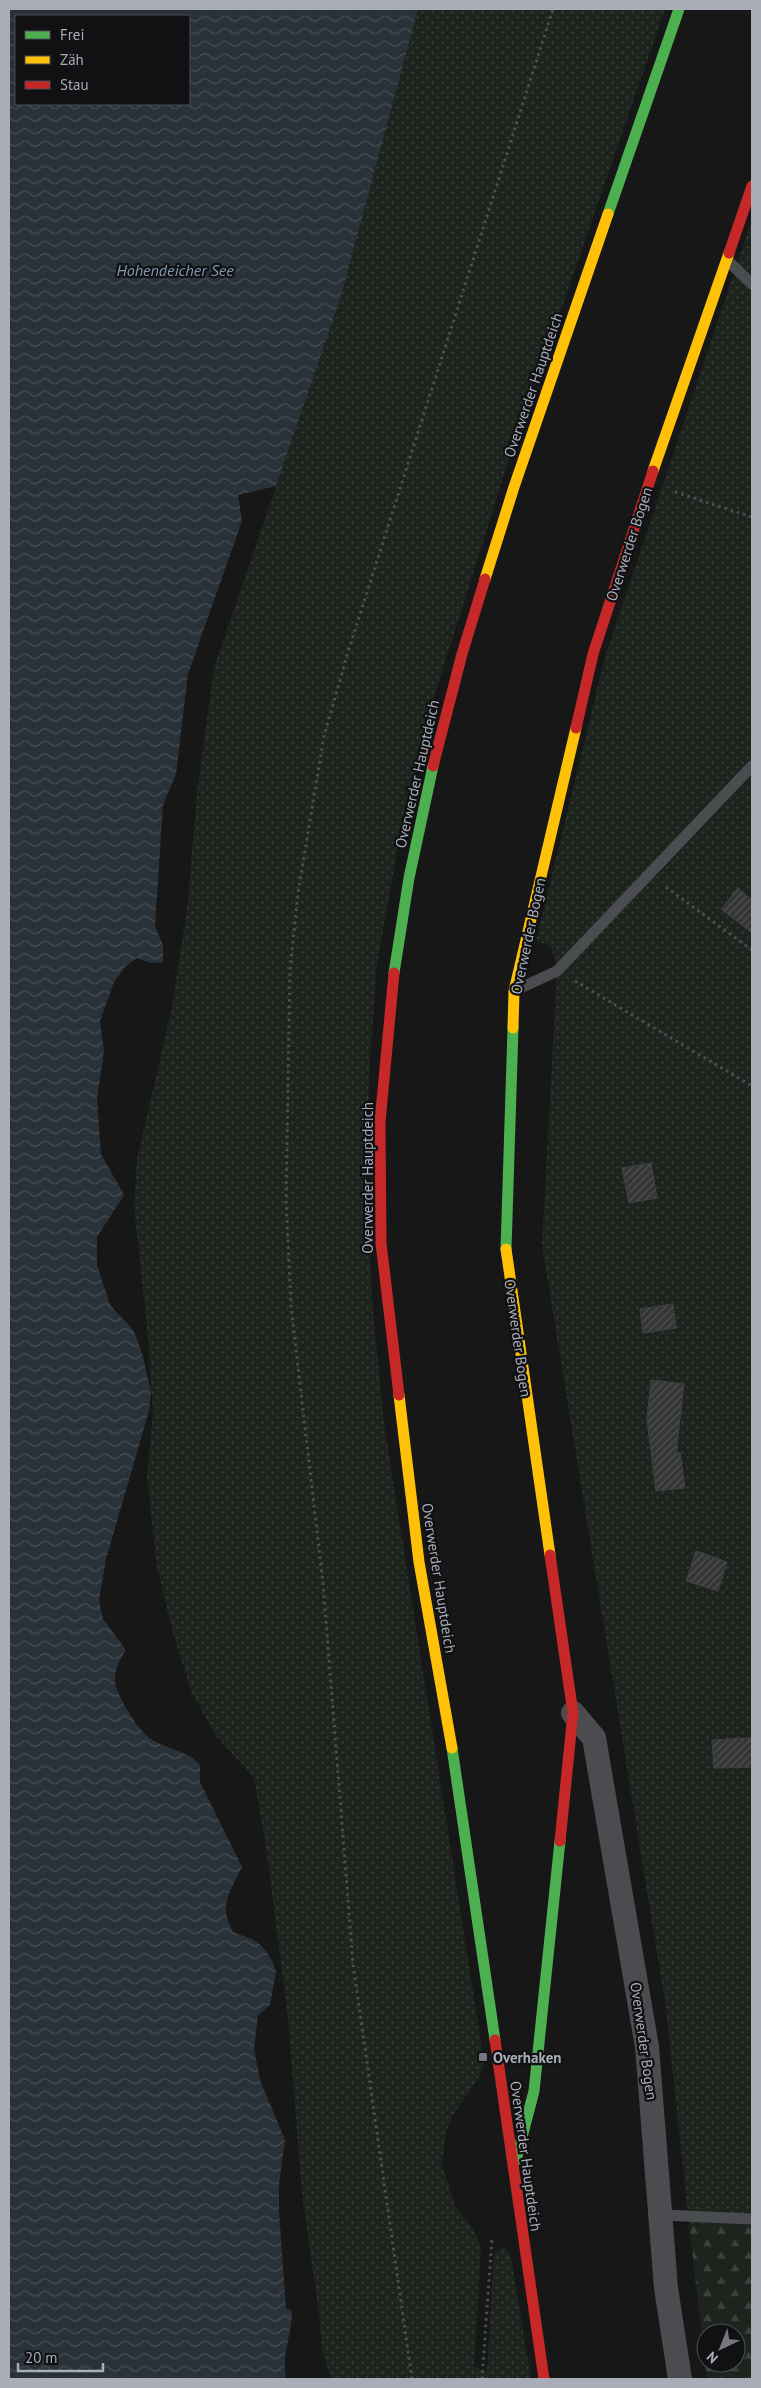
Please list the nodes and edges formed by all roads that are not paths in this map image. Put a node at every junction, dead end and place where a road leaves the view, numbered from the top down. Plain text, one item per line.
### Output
1 (679, 9) edge
2 (752, 186) edge
3 (727, 260) junction
4 (752, 284) edge
5 (752, 766) edge
6 (514, 991) junction
7 (573, 1713) junction
8 (513, 2174) junction
9 (662, 2215) junction
10 (752, 2219) edge
11 (544, 2379) edge
12 (680, 2379) edge

1 - 8 street, Overwerder Hauptdeich
2 - 3 street, Overwerder Bogen
3 - 4 lane
3 - 6 street, Overwerder Bogen
5 - 6 lane
6 - 7 street, Overwerder Bogen
7 - 8 street, Overwerder Bogen
7 - 9 street, Overwerder Bogen
8 - 11 street, Overwerder Hauptdeich
9 - 10 lane
9 - 12 street, Overwerder Bogen

